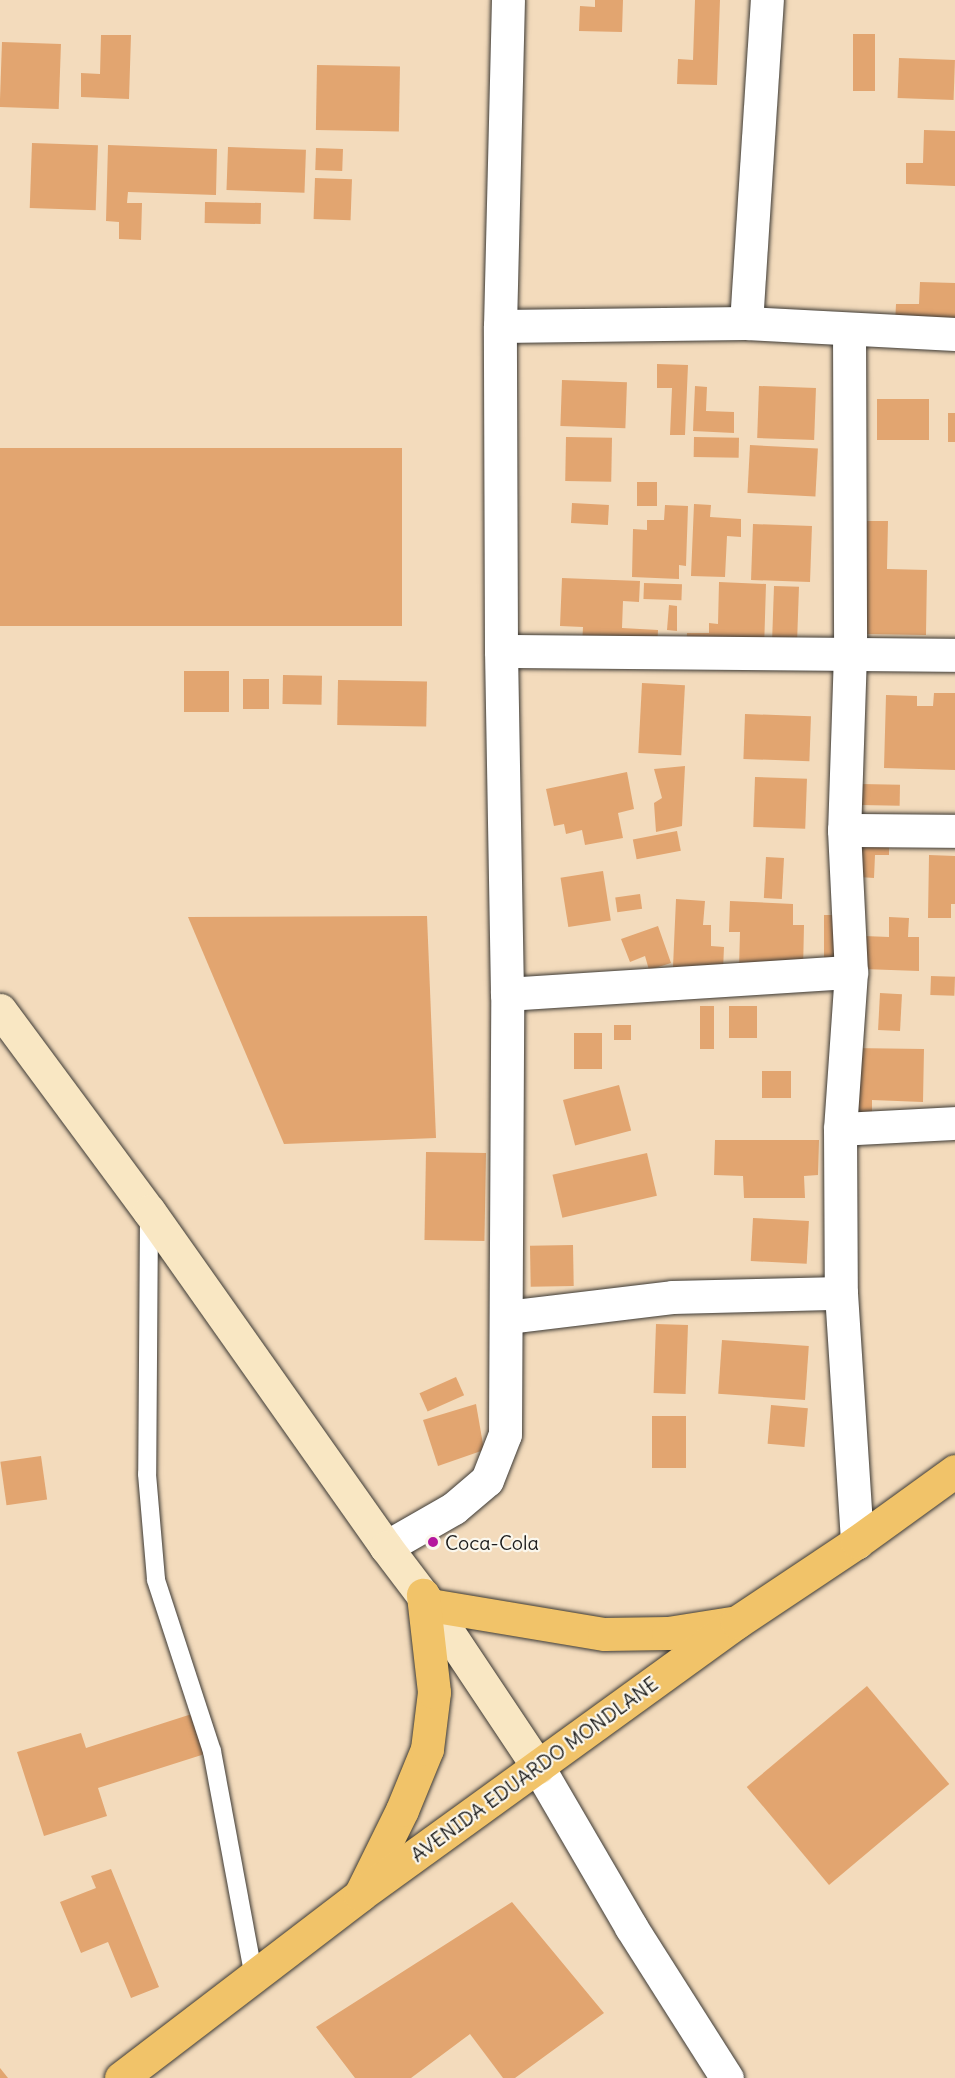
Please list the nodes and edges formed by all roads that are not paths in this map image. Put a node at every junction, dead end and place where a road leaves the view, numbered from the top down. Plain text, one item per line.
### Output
1 (508, 0) edge
2 (768, 0) edge
3 (746, 323) junction
4 (500, 326) junction
5 (849, 329) junction
6 (955, 334) edge
7 (501, 651) junction
8 (850, 653) junction
9 (955, 656) edge
10 (844, 830) junction
11 (955, 831) edge
12 (851, 972) junction
13 (507, 994) junction
14 (0, 1010) edge
15 (955, 1124) edge
16 (840, 1129) junction
17 (149, 1211) junction
18 (841, 1293) junction
19 (507, 1317) junction
20 (955, 1471) edge
21 (857, 1542) junction
22 (386, 1548) junction
23 (427, 1600) junction
24 (737, 1622) junction
25 (538, 1767) junction
26 (360, 1895) junction
27 (254, 1977) junction
28 (121, 2078) edge
29 (727, 2078) edge

1 - 4 street
2 - 3 street
3 - 4 street
3 - 5 street
4 - 7 street
5 - 6 street
5 - 8 street
7 - 8 street
7 - 13 street
8 - 9 street
8 - 10 street
10 - 11 street
10 - 12 street
12 - 13 street
12 - 16 street
13 - 19 street
14 - 17 main road
15 - 16 street
16 - 18 street
17 - 22 main road
17 - 27 lane
18 - 19 street
18 - 21 street
19 - 22 street
20 - 21 main road, AVENIDA EDUARDO MONDLANE
21 - 24 main road, AVENIDA EDUARDO MONDLANE
22 - 23 main road
23 - 24 main road
23 - 25 main road
23 - 26 main road
24 - 25 main road, AVENIDA EDUARDO MONDLANE
25 - 26 main road, AVENIDA EDUARDO MONDLANE
25 - 29 street
26 - 27 main road, AVENIDA EDUARDO MONDLANE
27 - 28 main road, AVENIDA EDUARDO MONDLANE

